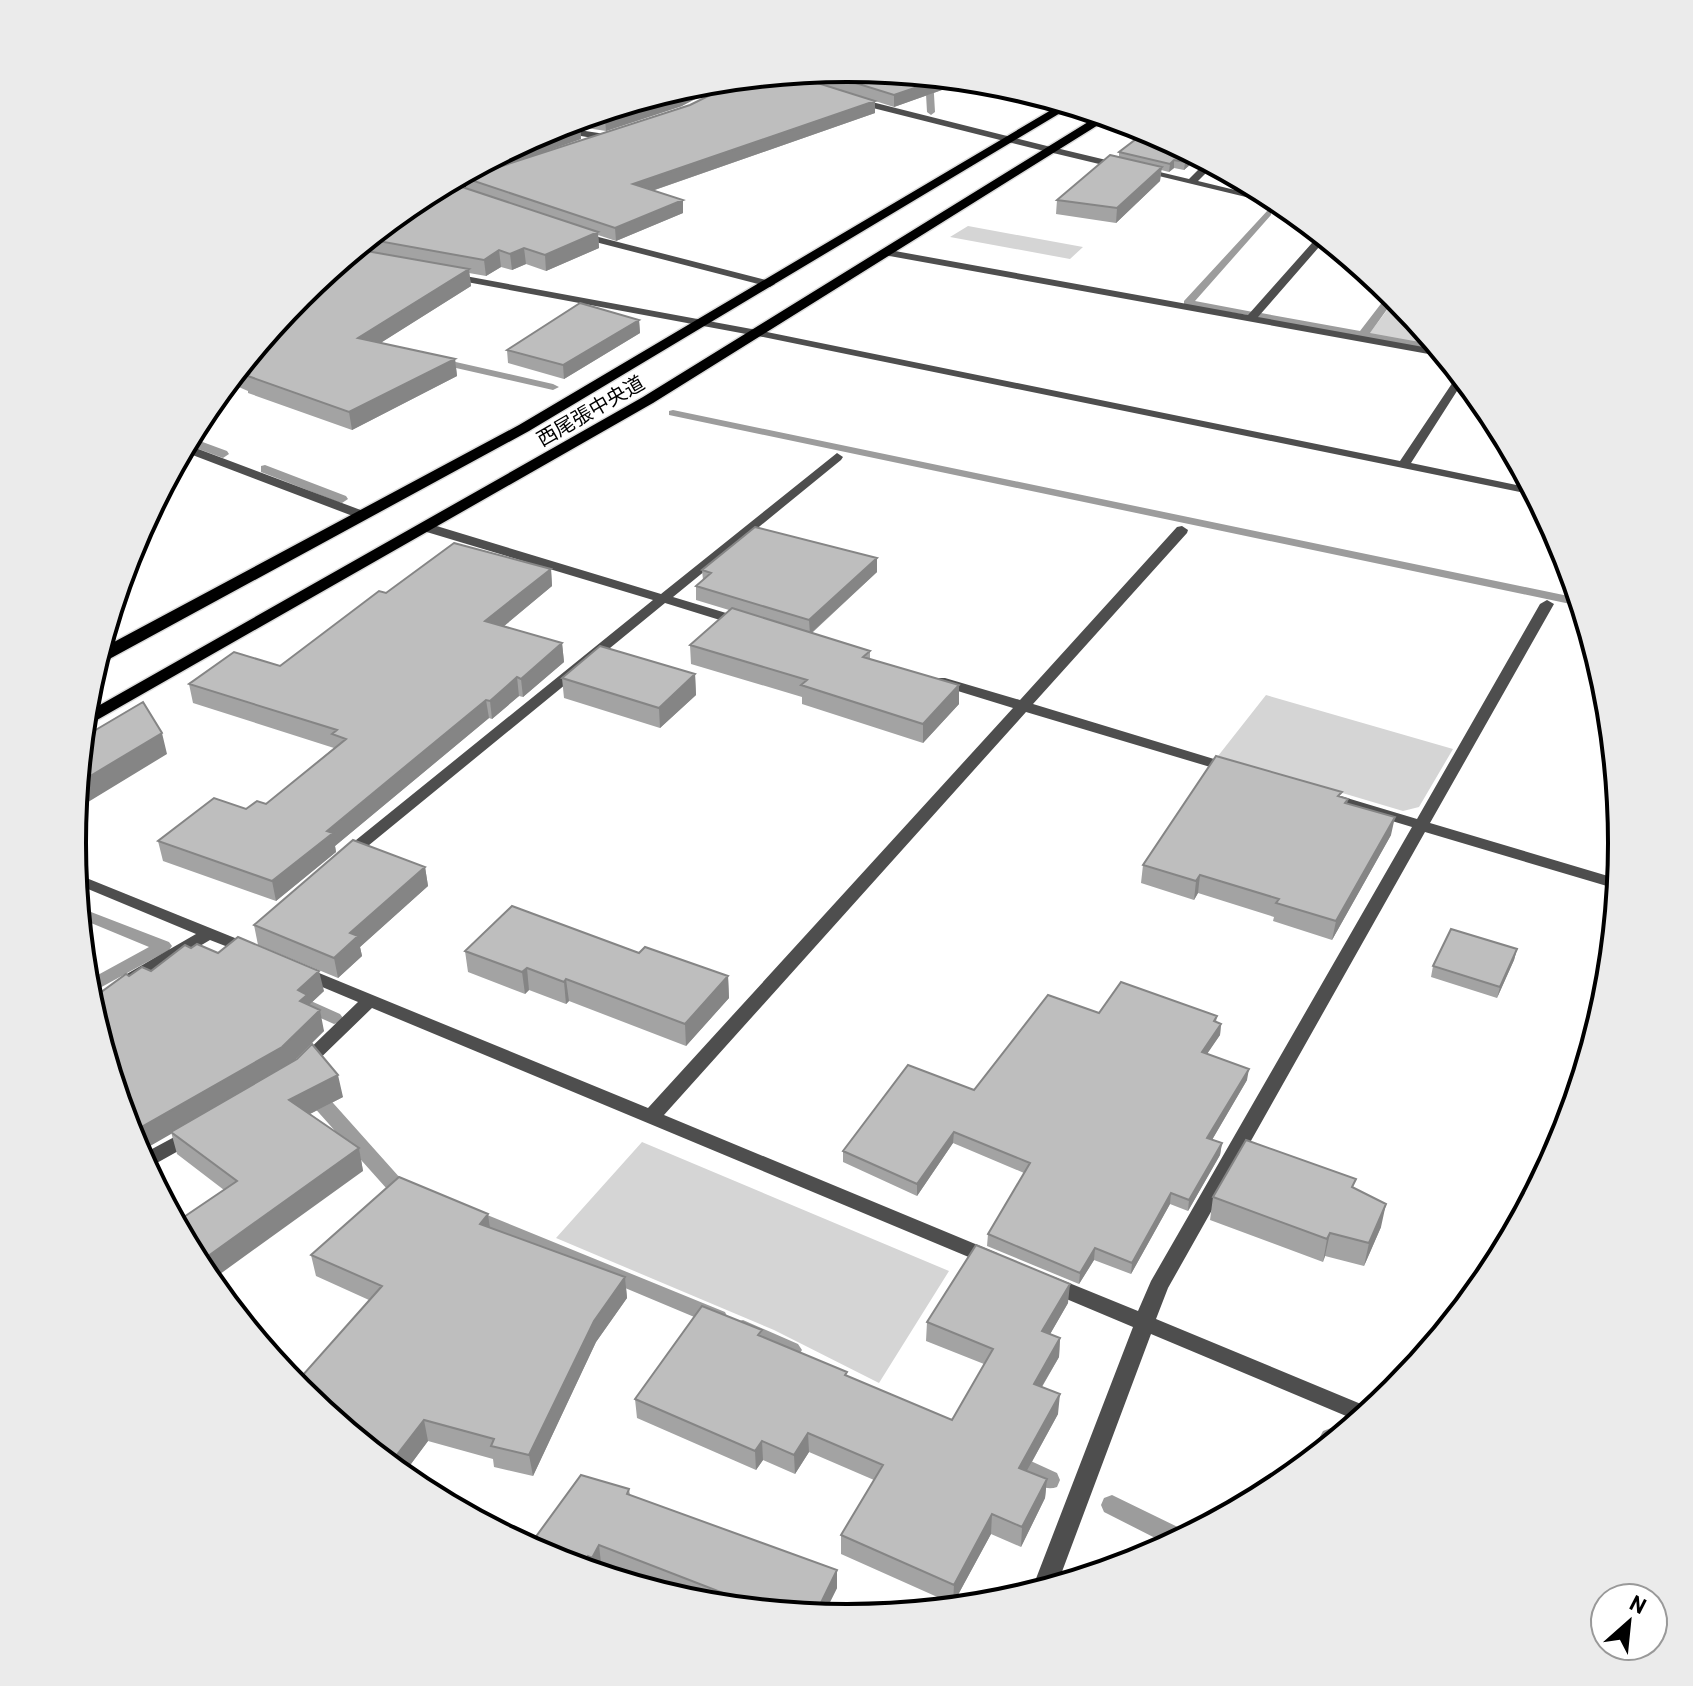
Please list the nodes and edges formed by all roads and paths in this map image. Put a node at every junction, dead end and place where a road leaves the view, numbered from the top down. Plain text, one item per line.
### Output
1 (843, 97) edge
2 (1055, 112) edge
3 (1094, 123) edge
4 (575, 132) edge
5 (619, 133) edge
6 (605, 137) junction
7 (1010, 139) junction
8 (582, 144) edge
9 (1052, 150) junction
10 (1203, 171) edge
11 (497, 173) edge
12 (1191, 183) junction
13 (464, 185) edge
14 (452, 193) edge
15 (461, 196) edge
16 (1246, 196) edge
17 (570, 232) edge
18 (1316, 244) edge
19 (884, 252) junction
20 (437, 274) edge
21 (770, 284) junction
22 (1250, 319) junction
23 (704, 322) junction
24 (757, 333) junction
25 (1427, 351) edge
26 (1454, 386) edge
27 (194, 451) edge
28 (837, 457) dead end
29 (1403, 466) junction
30 (1520, 489) edge
31 (362, 515) junction
32 (425, 527) junction
33 (1182, 530) dead end
34 (664, 598) junction
35 (1547, 604) dead end
36 (753, 625) edge
37 (110, 652) edge
38 (918, 675) edge
39 (1023, 706) junction
40 (97, 714) edge
41 (1252, 775) edge
42 (1314, 793) edge
43 (1421, 825) junction
44 (334, 866) edge
45 (1606, 881) edge
46 (87, 883) edge
47 (209, 934) junction
48 (263, 956) edge
49 (290, 967) edge
50 (116, 988) edge
51 (370, 1000) junction
52 (294, 1075) edge
53 (650, 1118) junction
54 (213, 1122) edge
55 (153, 1157) edge
56 (1145, 1323) junction
57 (1353, 1410) edge
58 (1049, 1576) edge

1 - 7 street
2 - 7 main road, 西尾張中央道
3 - 9 main road, 西尾張中央道
4 - 6 street
5 - 6 main road
6 - 8 main road
7 - 9 street
7 - 21 main road, 西尾張中央道
9 - 12 street
9 - 19 main road, 西尾張中央道
10 - 12 street
11 - 13 main road
12 - 16 street
14 - 15 street
17 - 21 street
18 - 22 street
19 - 22 street
19 - 24 main road, 西尾張中央道
20 - 23 street
21 - 23 main road, 西尾張中央道
22 - 25 street
23 - 24 street
23 - 31 main road, 西尾張中央道
24 - 29 street
24 - 32 main road, 西尾張中央道
26 - 29 street
27 - 31 street
28 - 34 street
29 - 30 street
31 - 37 main road, 西尾張中央道
32 - 34 street
32 - 40 main road, 西尾張中央道
33 - 39 street
34 - 36 street
34 - 44 street
35 - 43 street
38 - 39 street
39 - 41 street
39 - 53 street
42 - 43 street
43 - 45 street
43 - 56 street
46 - 47 street
47 - 48 street
47 - 50 street
49 - 51 street
51 - 52 street
51 - 53 street
53 - 56 street
54 - 55 street
56 - 57 street
56 - 58 street

